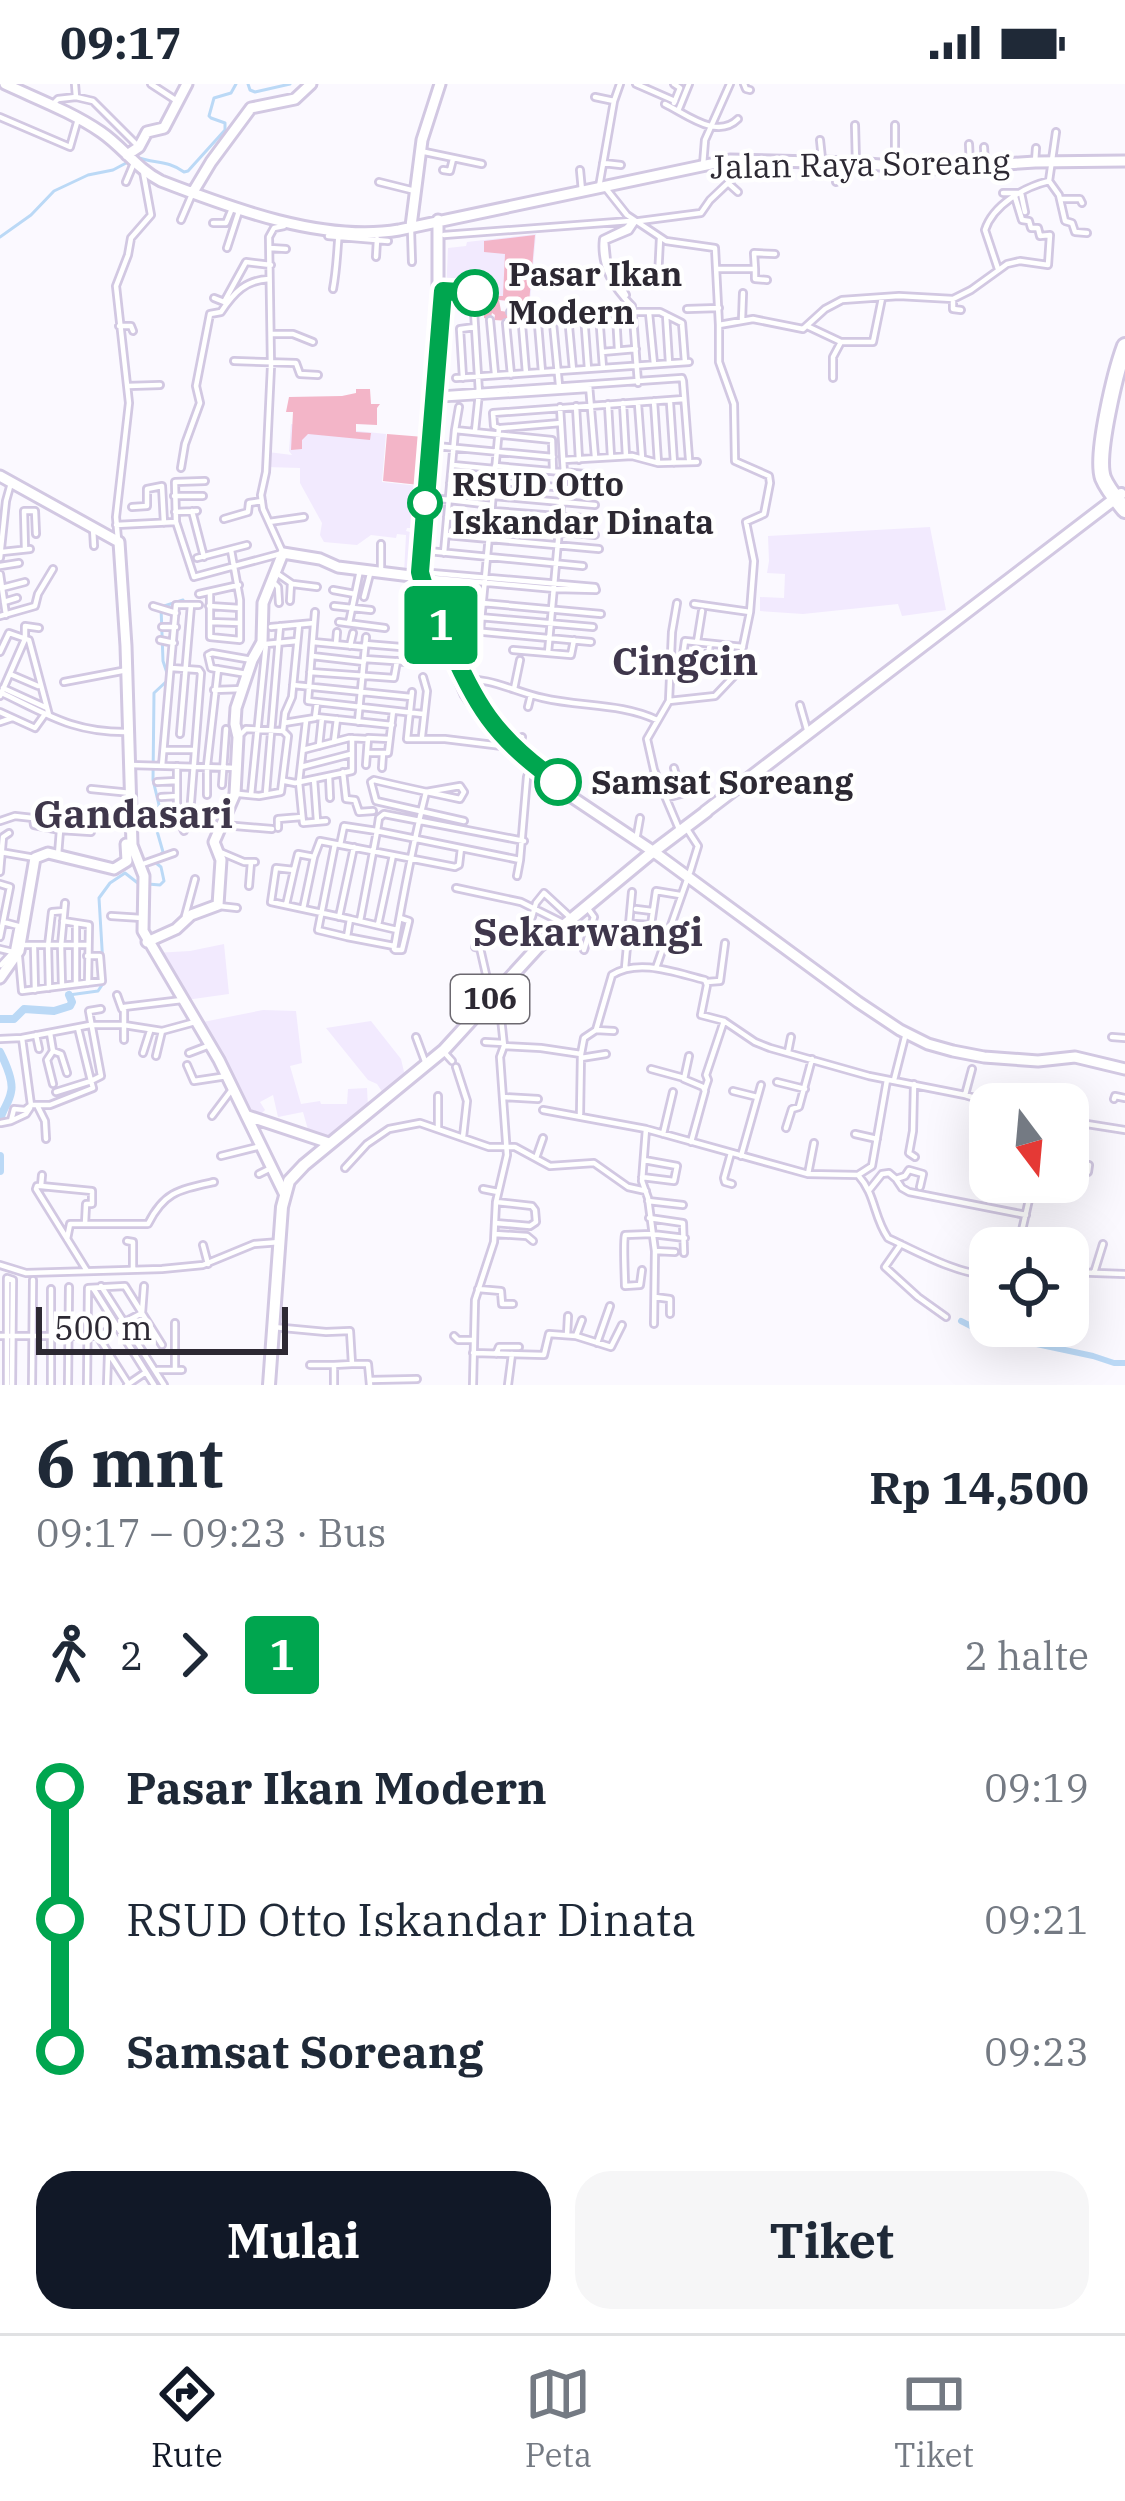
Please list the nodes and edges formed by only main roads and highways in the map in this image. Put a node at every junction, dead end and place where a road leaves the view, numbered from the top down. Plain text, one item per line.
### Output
1 (5, 84) edge
2 (187, 84) edge
3 (314, 84) edge
4 (440, 84) edge
5 (1125, 161) edge
6 (133, 162) junction
7 (196, 188) junction
8 (411, 226) junction
9 (442, 226) junction
10 (442, 250) junction
11 (441, 297) junction
12 (1125, 346) edge
13 (1124, 369) edge
14 (432, 397) junction
15 (0, 476) edge
16 (426, 499) junction
17 (1123, 499) edge
18 (417, 575) junction
19 (461, 680) junction
20 (794, 745) junction
21 (511, 748) junction
22 (570, 793) junction
23 (131, 826) junction
24 (656, 850) junction
25 (147, 942) junction
26 (2, 969) edge
27 (831, 980) junction
28 (1125, 1066) edge
29 (248, 1116) junction
30 (272, 1124) junction
31 (310, 1137) junction
32 (260, 1141) junction
33 (329, 1143) junction
34 (314, 1157) junction
35 (284, 1187) junction
36 (269, 1385) edge

1 - 6 main road
2 - 6 main road
3 - 7 main road
4 - 8 main road
5 - 9 main road, Jalan Raya Soreang
6 - 7 main road
7 - 8 main road
8 - 9 main road
9 - 10 main road
10 - 11 main road
10 - 11 main road
11 - 14 main road
12 - 17 highway
13 - 17 highway
14 - 16 main road
14 - 16 main road
15 - 23 main road
16 - 18 main road
17 - 20 main road, 106
17 - 20 main road, 106
18 - 19 main road
18 - 19 main road
18 - 25 main road
19 - 21 main road
20 - 24 main road, 106
21 - 22 main road
21 - 22 main road
22 - 24 main road
22 - 24 main road
23 - 25 main road
23 - 26 main road
24 - 27 main road
24 - 33 main road, 106
25 - 29 main road
27 - 28 main road
27 - 28 main road
29 - 30 main road
29 - 32 main road
30 - 31 main road
30 - 32 main road
31 - 33 main road
31 - 34 main road
32 - 35 main road
33 - 34 main road, 106
34 - 35 main road, 106
35 - 36 main road

